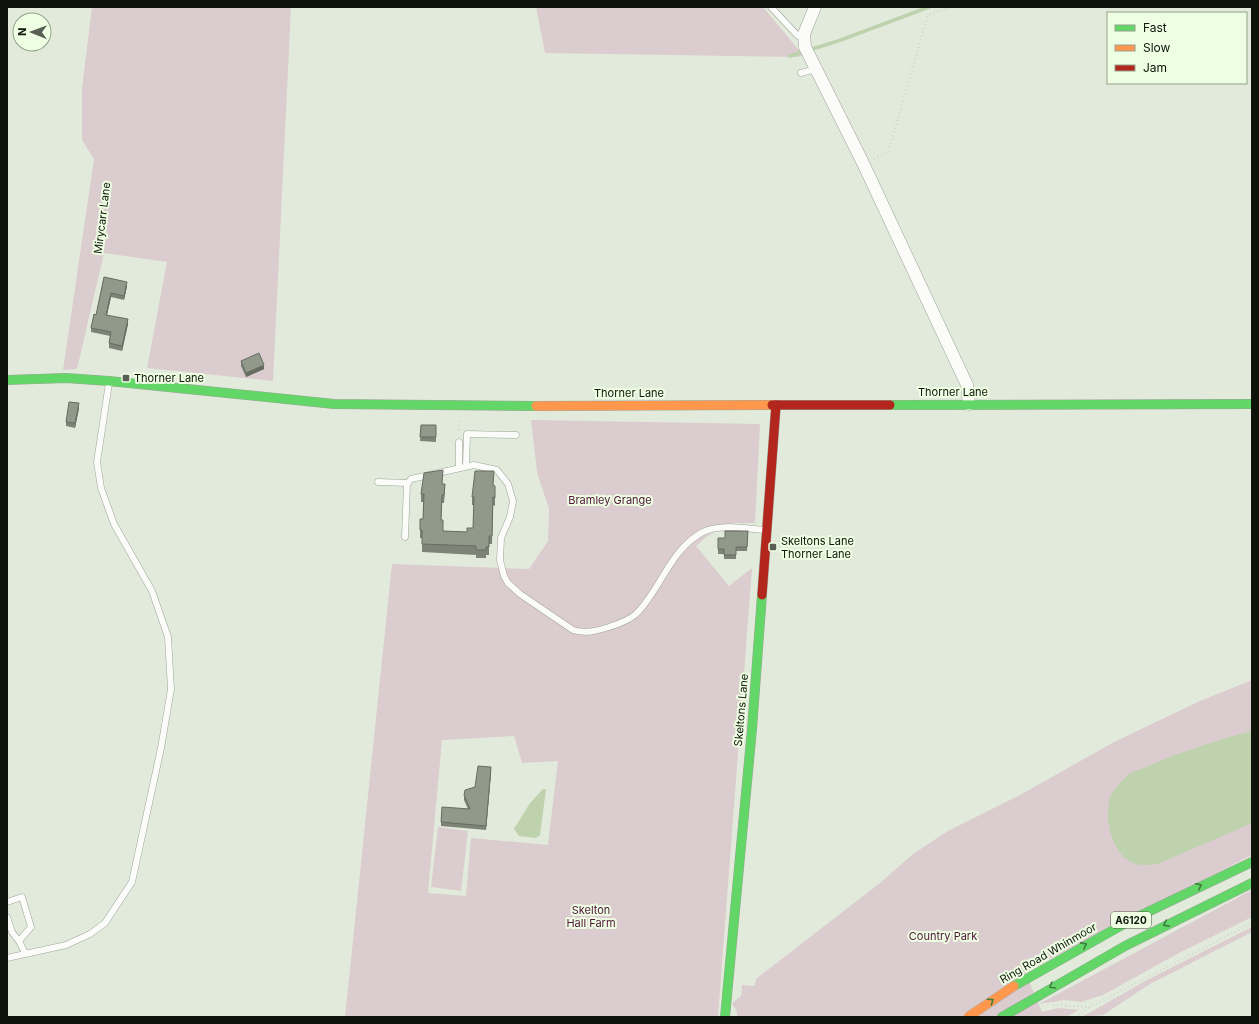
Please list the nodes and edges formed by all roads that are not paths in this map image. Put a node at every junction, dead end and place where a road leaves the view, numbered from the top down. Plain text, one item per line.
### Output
1 (771, 7) edge
2 (815, 7) edge
3 (806, 47) junction
4 (816, 69) junction
5 (801, 73) dead end
6 (7, 380) edge
7 (109, 380) junction
8 (969, 404) junction
9 (1252, 404) edge
10 (776, 405) junction
11 (516, 435) dead end
12 (459, 442) road end
13 (466, 466) junction
14 (459, 468) junction
15 (378, 482) dead end
16 (408, 483) junction
17 (767, 530) junction
18 (405, 537) dead end
19 (1252, 862) edge
20 (1252, 883) edge
21 (7, 902) edge
22 (7, 917) edge
23 (20, 941) junction
24 (25, 953) junction
25 (7, 958) edge
26 (725, 1017) edge
27 (968, 1017) edge
28 (1002, 1017) edge

1 - 3 lane
2 - 3 street
3 - 4 street
4 - 5 lane
4 - 8 street
6 - 7 main road, Thorner Lane
7 - 10 main road, Thorner Lane
7 - 24 lane
8 - 9 main road, Thorner Lane
8 - 10 main road, Thorner Lane
10 - 17 main road, Skeltons Lane
11 - 13 lane
12 - 14 lane
13 - 14 lane
13 - 17 lane
14 - 16 lane
15 - 16 lane
16 - 18 lane
17 - 26 main road, Skeltons Lane
27 -> 19 main road, Ring Road Whinmoor / A6120, bridge
20 -> 28 main road, A6120
21 - 23 lane
22 - 23 lane
23 - 24 lane
24 - 25 lane

